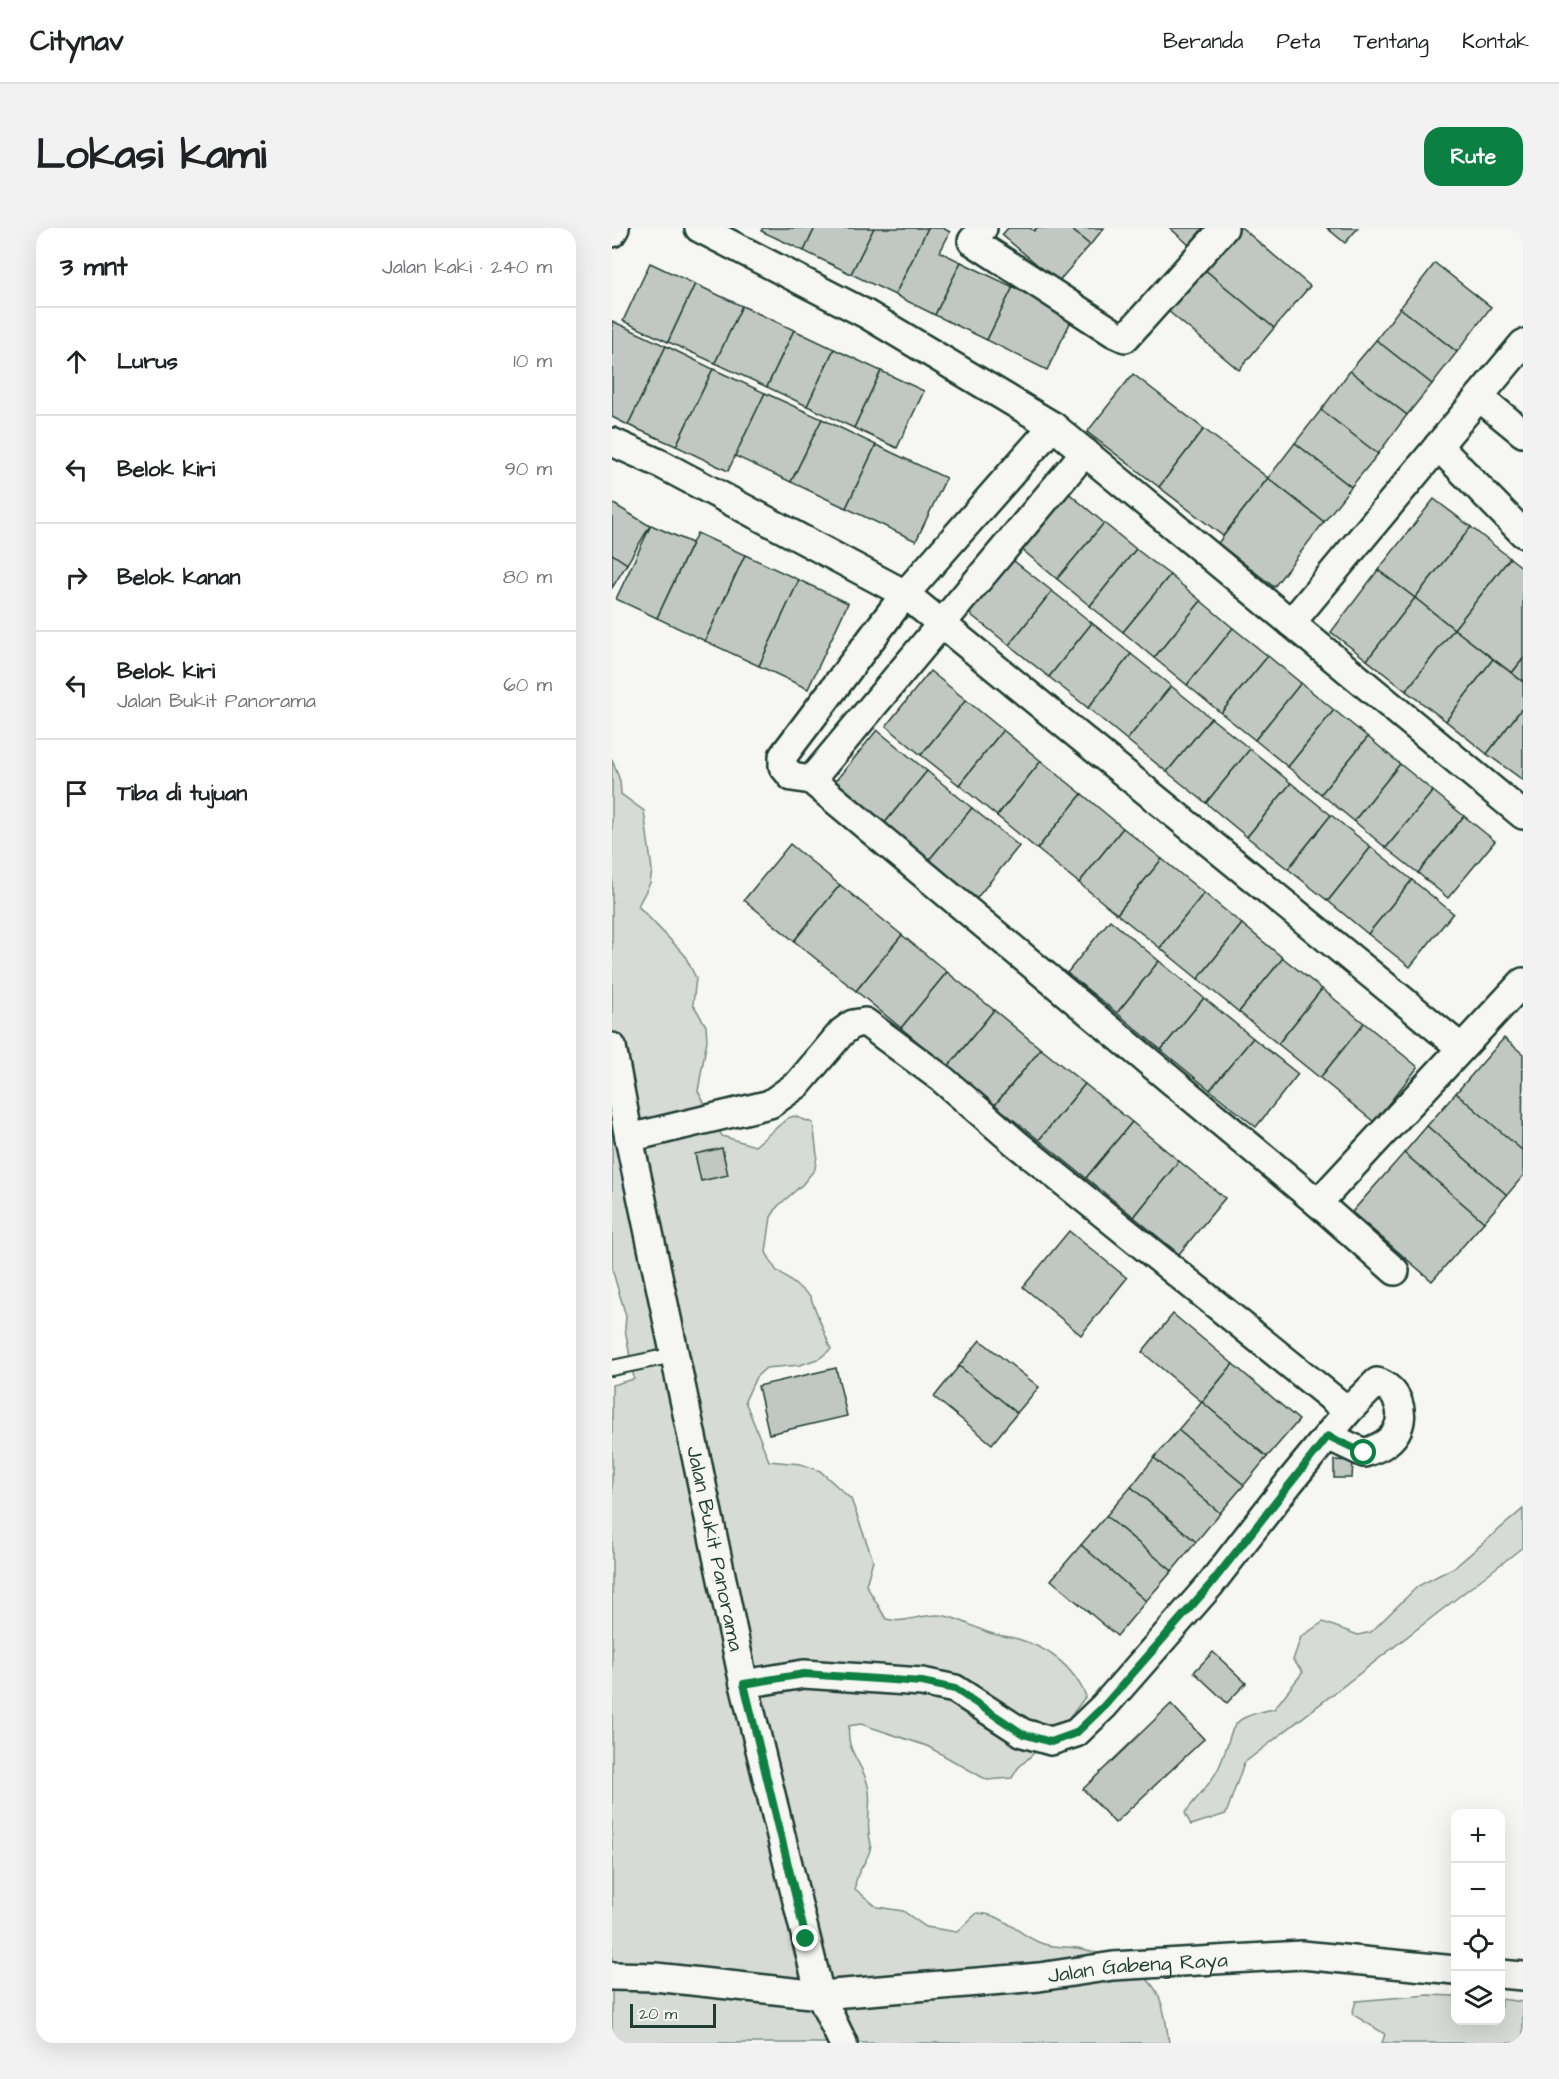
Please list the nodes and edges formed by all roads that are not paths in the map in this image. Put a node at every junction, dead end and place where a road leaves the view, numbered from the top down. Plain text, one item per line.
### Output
1 (615, 228) edge
2 (699, 228) edge
3 (983, 228) edge
4 (1224, 228) edge
5 (612, 233) edge
6 (1523, 344) edge
7 (1479, 397) junction
8 (1053, 426) junction
9 (1523, 433) edge
10 (612, 442) edge
11 (1438, 447) junction
12 (1085, 452) junction
13 (1523, 533) edge
14 (905, 594) junction
15 (942, 623) junction
16 (1291, 623) junction
17 (811, 780) junction
18 (1523, 815) edge
19 (1523, 982) edge
20 (612, 1047) edge
21 (1460, 1047) junction
22 (629, 1138) junction
23 (1318, 1203) junction
24 (1395, 1271) dead end
25 (674, 1355) junction
26 (612, 1368) edge
27 (1348, 1411) junction
28 (1328, 1436) junction
29 (744, 1684) junction
30 (1451, 1970) edge
31 (1505, 1974) edge
32 (612, 1976) edge
33 (1523, 1976) edge
34 (820, 1995) junction
35 (843, 2043) edge

1 - 5 street
2 - 8 street
3 - 4 street
6 - 7 street
7 - 9 street
7 - 11 street
8 - 12 street
8 - 14 street
10 - 14 street
11 - 13 street
11 - 16 street
12 - 15 street
12 - 16 street
14 - 15 street
14 - 17 street
15 - 17 street
15 - 21 street
16 - 18 street
17 - 23 street
19 - 21 street
20 - 22 street, Jalan Bukit Panorama
21 - 23 street
22 - 25 street, Jalan Bukit Panorama
22 - 27 street
23 - 24 street
25 - 26 lane
25 - 29 street, Jalan Bukit Panorama
27 - 28 street
27 - 28 street
28 - 29 street
29 - 34 street, Jalan Bukit Panorama
30 - 34 street, Jalan Gabeng Raya
31 - 33 street
32 - 34 street, Jalan Gabeng Raya
34 - 35 street, Jalan Bukit Panorama

